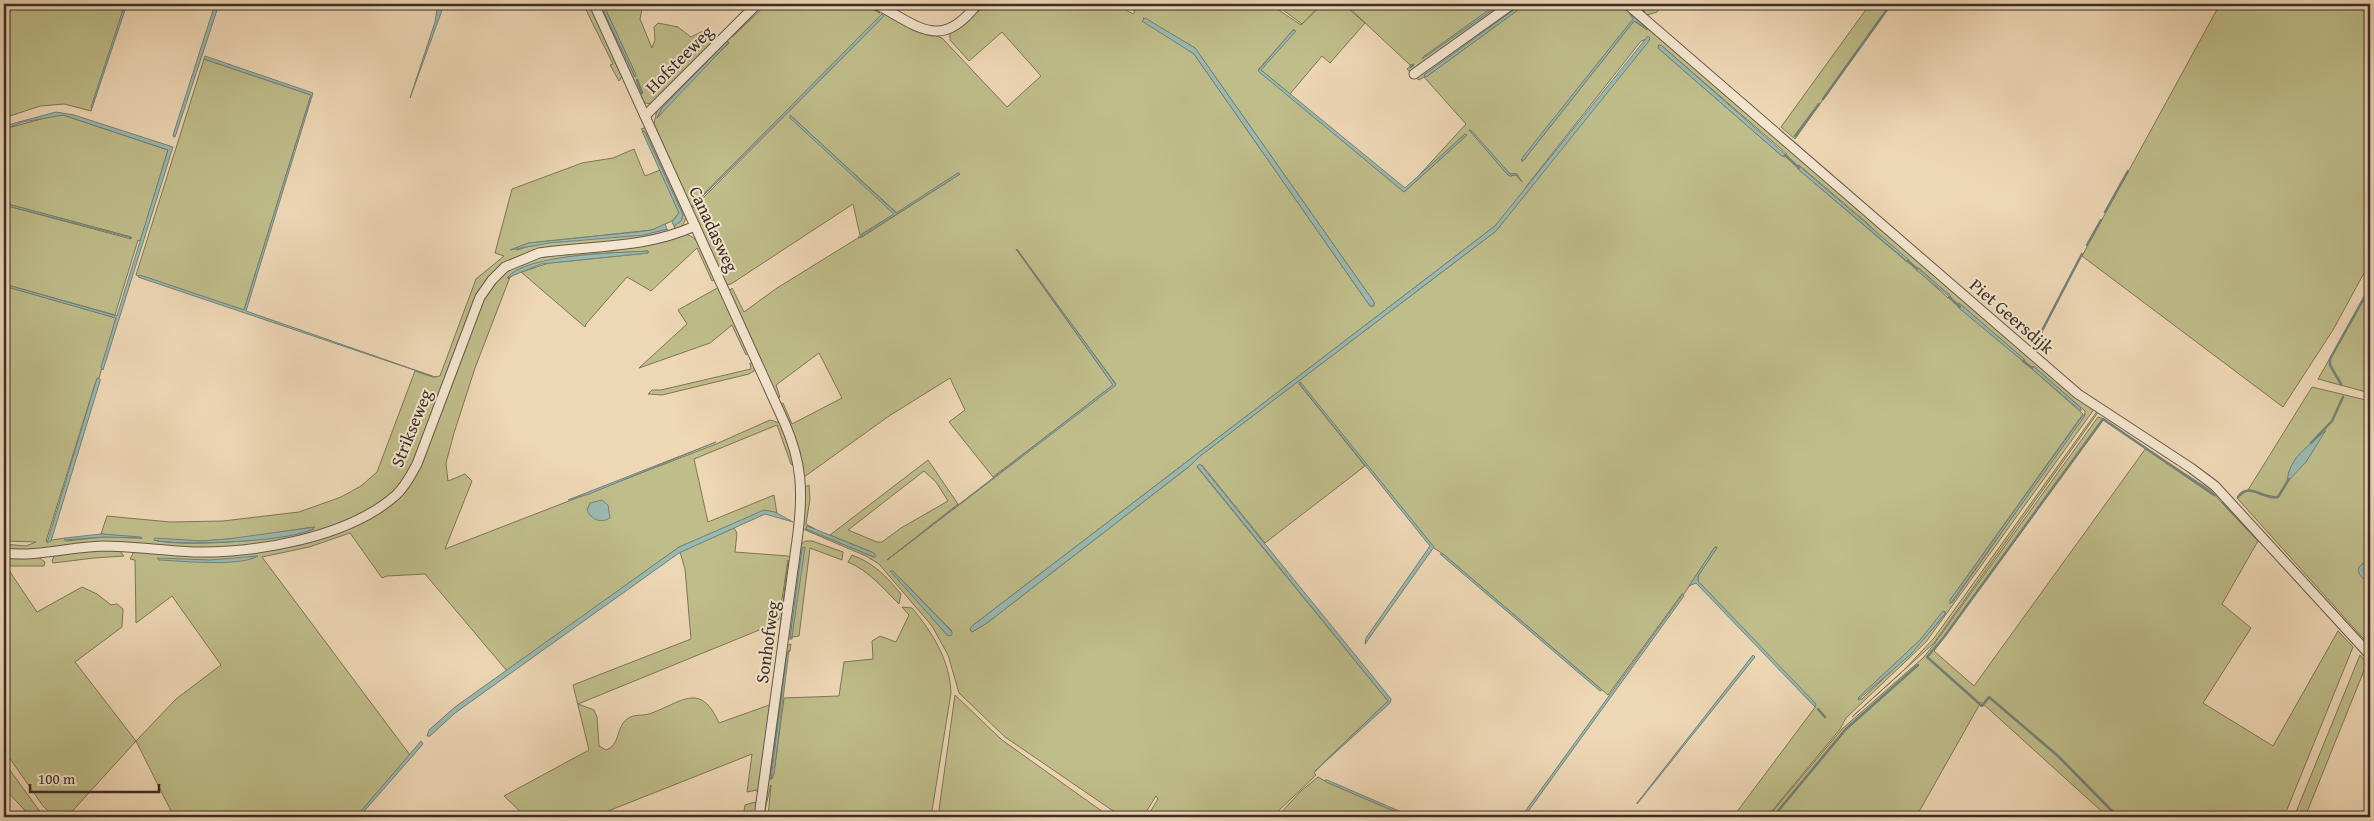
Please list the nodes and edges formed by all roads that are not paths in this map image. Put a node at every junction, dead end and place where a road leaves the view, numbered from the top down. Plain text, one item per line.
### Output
1 (594, 4) edge
2 (757, 4) edge
3 (876, 4) edge
4 (977, 4) edge
5 (1512, 4) edge
6 (1627, 4) edge
7 (1414, 74) dead end
8 (645, 116) junction
9 (695, 226) junction
10 (800, 470) joint
11 (4, 553) edge
12 (2370, 655) edge
13 (759, 817) edge

1 - 8 street, Canadasweg
2 - 8 street, Hofsteeweg
3 - 4 street
5 - 7 street
6 - 12 street, Piet Geersdijk
8 - 9 street, Canadasweg
9 - 10 street, Canadasweg
9 - 11 street, Strikseweg
10 - 13 street, Sonhofweg

